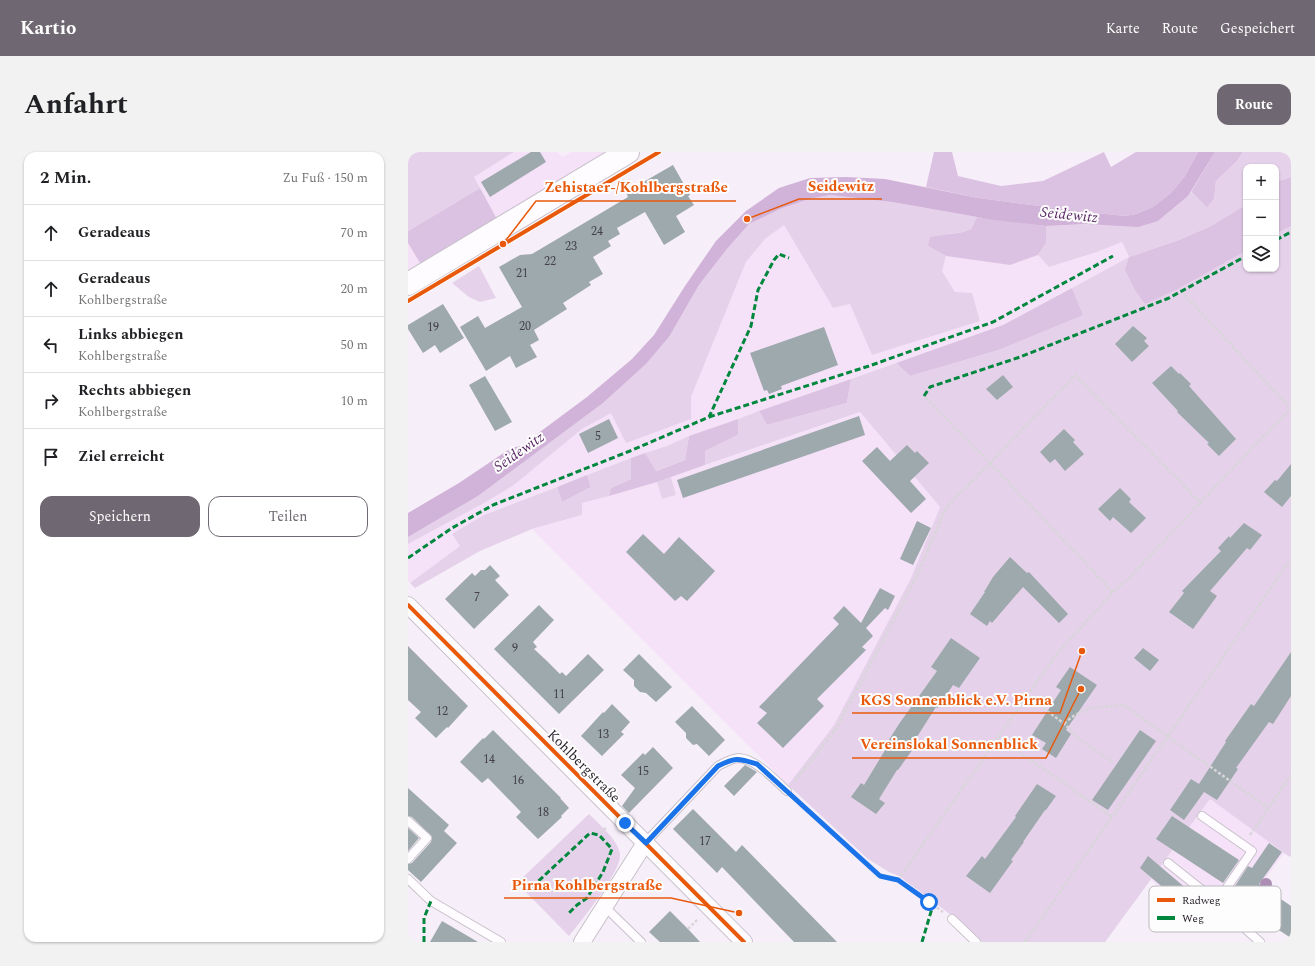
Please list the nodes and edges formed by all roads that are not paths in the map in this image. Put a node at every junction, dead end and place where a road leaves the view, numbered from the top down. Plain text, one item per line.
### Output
1 (628, 152) edge
2 (408, 284) edge
3 (408, 605) edge
4 (787, 791) road end
5 (1202, 816) dead end
6 (408, 821) edge
7 (646, 843) junction
8 (408, 859) edge
9 (1168, 863) dead end
10 (408, 879) edge
11 (1197, 886) edge
12 (1228, 886) edge
13 (605, 907) junction
14 (952, 919) road end
15 (1249, 932) edge
16 (501, 942) edge
17 (582, 942) edge
18 (641, 942) edge
19 (744, 942) edge
20 (976, 942) edge
21 (1260, 942) edge

1 - 2 main road
3 - 7 street, Kohlbergstraße
4 - 7 lane
5 - 12 lane
6 - 8 lane
7 - 13 street
7 - 19 street, Kohlbergstraße
9 - 11 lane
10 - 16 lane
13 - 17 street
13 - 18 lane
14 - 20 lane
15 - 21 lane

